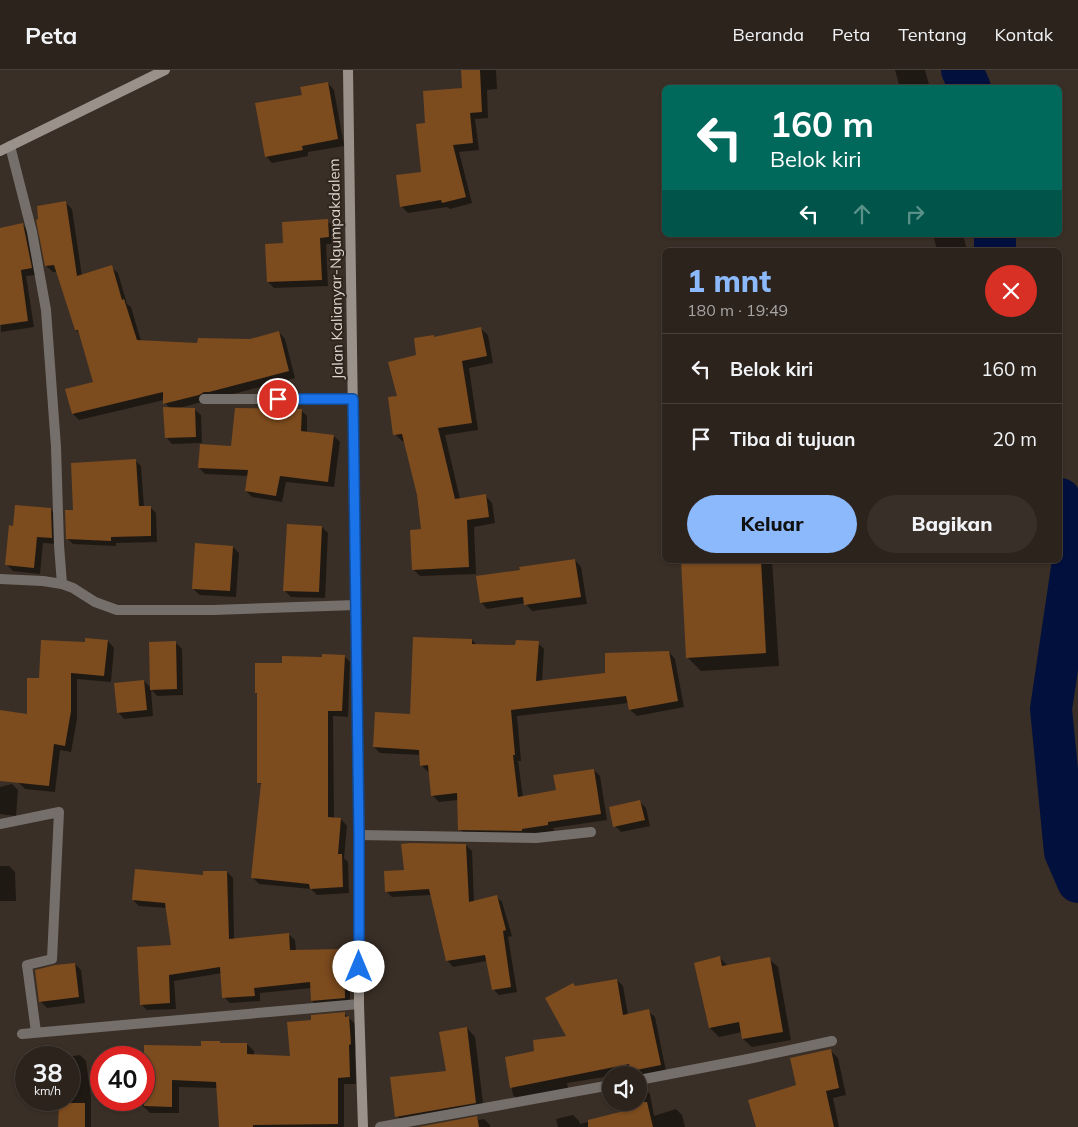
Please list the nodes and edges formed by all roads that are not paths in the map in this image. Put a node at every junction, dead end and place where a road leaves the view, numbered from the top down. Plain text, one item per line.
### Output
1 (165, 70) edge
2 (348, 70) edge
3 (10, 146) junction
4 (0, 151) edge
5 (204, 399) dead end
6 (353, 399) junction
7 (0, 579) edge
8 (62, 584) junction
9 (356, 606) junction
10 (0, 824) edge
11 (591, 832) dead end
12 (359, 835) junction
13 (359, 1004) junction
14 (36, 1032) junction
15 (22, 1034) dead end
16 (832, 1041) dead end
17 (647, 1078) edge
18 (602, 1087) edge
19 (363, 1127) edge
20 (380, 1127) edge

1 - 3 street
2 - 6 street, Jalan Kalianyar-Ngumpakdalem
3 - 4 street
3 - 8 street
5 - 6 street
6 - 9 street, Jalan Kalianyar-Ngumpakdalem
7 - 8 street
8 - 9 street
9 - 12 street, Jalan Kalianyar-Ngumpakdalem
10 - 14 street
11 - 12 street
12 - 13 street, Jalan Kalianyar-Ngumpakdalem
13 - 14 street
13 - 19 street, Jalan Kalianyar-Ngumpakdalem
14 - 15 street
16 - 17 street
18 - 20 street

